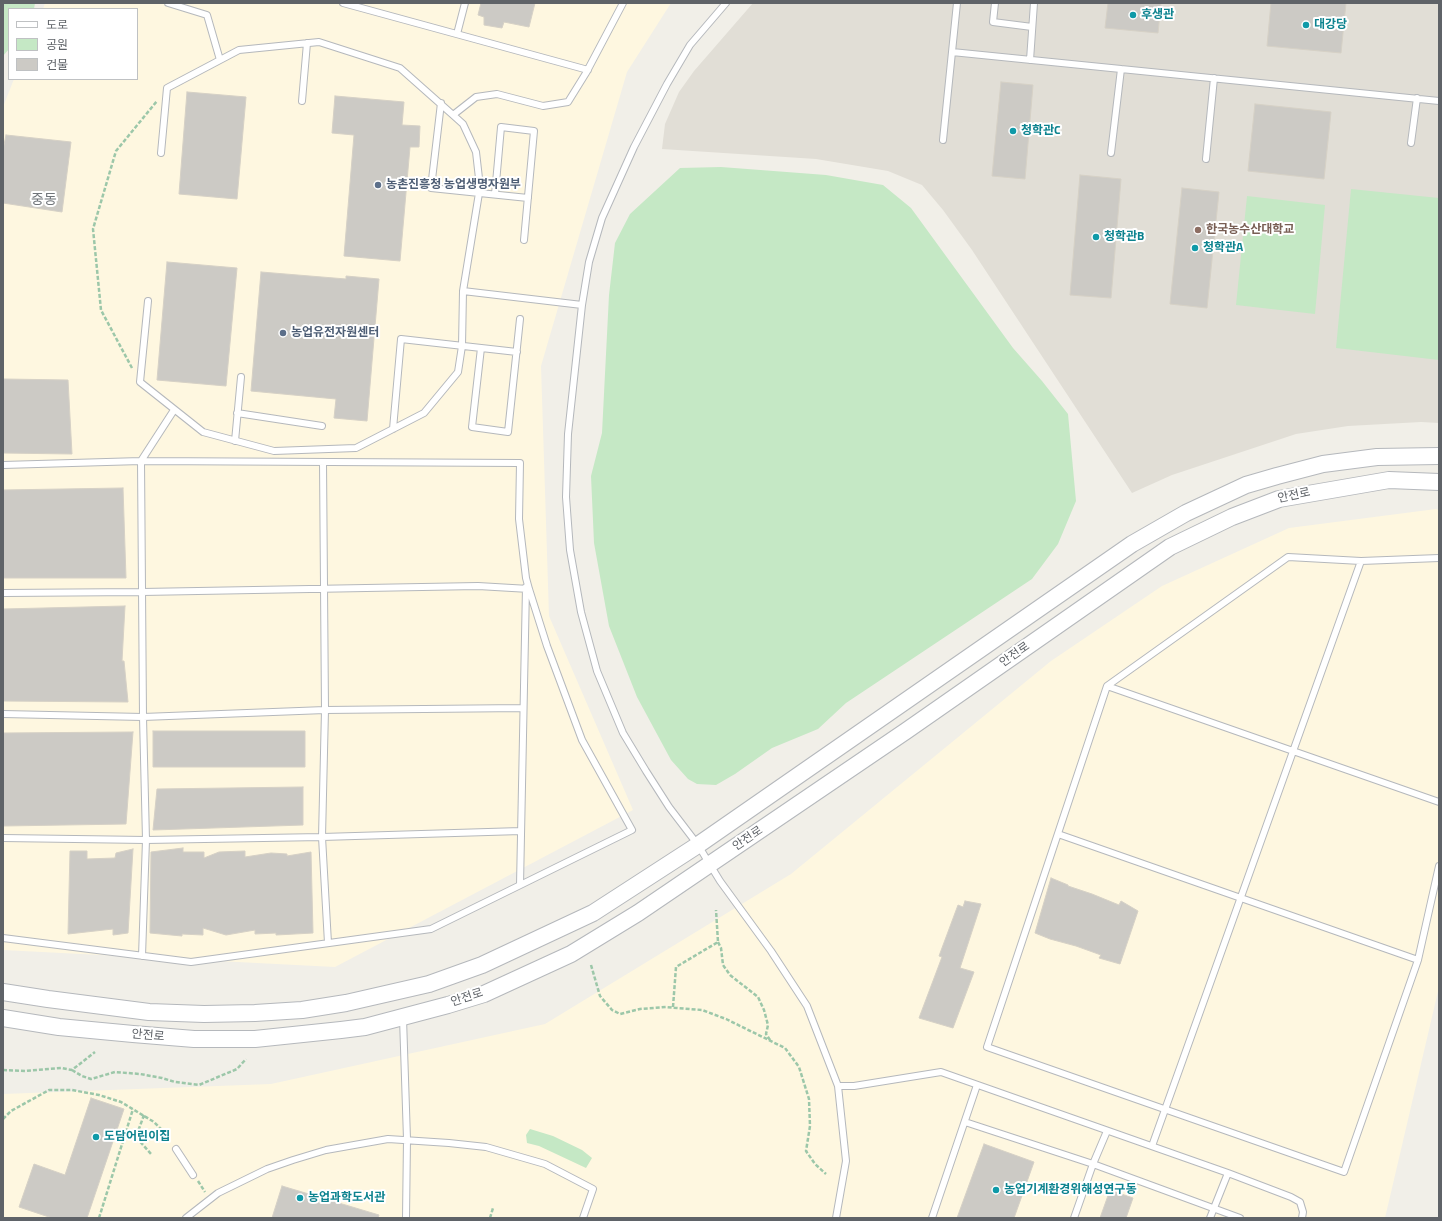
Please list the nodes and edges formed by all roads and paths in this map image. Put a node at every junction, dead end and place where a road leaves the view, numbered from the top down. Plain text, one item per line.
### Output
1 (168, 3) edge
2 (343, 3) edge
3 (465, 3) edge
4 (623, 3) edge
5 (726, 3) edge
6 (957, 3) edge
7 (995, 3) edge
8 (1034, 3) edge
9 (1032, 27) junction
10 (457, 34) junction
11 (307, 43) junction
12 (952, 52) junction
13 (220, 60) junction
14 (1030, 60) junction
15 (1122, 69) junction
16 (588, 70) junction
17 (1214, 78) junction
18 (167, 88) junction
19 (1416, 98) junction
20 (302, 101) dead end
21 (1439, 101) edge
22 (441, 104) junction
23 (454, 115) junction
24 (943, 140) dead end
25 (1411, 143) dead end
26 (161, 153) dead end
27 (1111, 153) dead end
28 (1206, 159) dead end
29 (479, 193) junction
30 (495, 194) junction
31 (528, 198) junction
32 (524, 240) dead end
33 (463, 291) junction
34 (148, 301) dead end
35 (582, 305) junction
36 (520, 319) dead end
37 (462, 346) junction
38 (481, 348) junction
39 (517, 352) junction
40 (240, 377) dead end
41 (140, 382) junction
42 (174, 410) junction
43 (237, 413) junction
44 (322, 426) dead end
45 (393, 429) junction
46 (235, 441) junction
47 (1439, 456) edge
48 (141, 461) junction
49 (323, 462) junction
50 (3, 465) edge
51 (1439, 482) edge
52 (1439, 558) edge
53 (1361, 561) junction
54 (323, 588) junction
55 (528, 589) junction
56 (142, 592) junction
57 (3, 593) edge
58 (1107, 686) junction
59 (523, 708) junction
60 (325, 710) junction
61 (3, 714) edge
62 (143, 717) junction
63 (1293, 751) junction
64 (1439, 802) edge
65 (521, 831) junction
66 (1058, 834) junction
67 (322, 837) junction
68 (3, 838) edge
69 (146, 840) junction
70 (698, 845) junction
71 (710, 864) junction
72 (1439, 866) edge
73 (520, 885) junction
74 (1240, 898) junction
75 (716, 910) dead end
76 (3, 938) edge
77 (718, 942) junction
78 (328, 943) junction
79 (142, 956) junction
80 (1418, 960) junction
81 (591, 965) dead end
82 (3, 992) edge
83 (673, 1007) junction
84 (403, 1017) junction
85 (3, 1018) edge
86 (770, 1040) junction
87 (95, 1052) dead end
88 (246, 1059) dead end
89 (3, 1070) edge
90 (72, 1070) junction
91 (977, 1085) junction
92 (838, 1086) junction
93 (1165, 1108) junction
94 (133, 1109) junction
95 (144, 1115) junction
96 (3, 1119) edge
97 (965, 1122) junction
98 (1107, 1131) junction
99 (168, 1133) dead end
100 (407, 1139) junction
101 (1152, 1146) junction
102 (176, 1149) dead end
103 (151, 1154) dead end
104 (1093, 1164) junction
105 (1228, 1173) junction
106 (826, 1174) dead end
107 (193, 1175) dead end
108 (198, 1181) dead end
109 (205, 1192) dead end
110 (494, 1208) dead end
111 (1214, 1208) junction
112 (98, 1218) edge
113 (186, 1218) edge
114 (406, 1218) edge
115 (490, 1218) edge
116 (583, 1218) edge
117 (836, 1218) edge
118 (932, 1218) edge
119 (1074, 1218) edge
120 (1210, 1218) edge
121 (1240, 1218) edge
122 (1302, 1218) edge

1 - 13 lane
2 - 10 lane
3 - 10 lane
4 - 16 lane
5 - 35 lane
6 - 12 lane
7 - 9 lane
8 - 9 lane
9 - 14 lane
10 - 16 lane
11 - 13 lane
11 - 20 lane
11 - 22 lane
12 - 14 lane
12 - 24 lane
13 - 18 lane
14 - 15 lane
15 - 17 lane
15 - 27 lane
16 - 23 lane
17 - 19 lane
17 - 28 lane
18 - 26 lane
18 - 41 path
19 - 21 lane
19 - 25 lane
22 - 23 lane
22 - 29 lane
23 - 29 lane
29 - 30 lane
29 - 33 lane
30 - 31 lane
30 - 31 lane
31 - 32 lane
33 - 35 lane
33 - 37 lane
34 - 41 lane
35 - 70 lane
36 - 39 lane
37 - 38 lane
37 - 45 lane
37 - 45 lane
38 - 39 lane
38 - 39 lane
40 - 43 lane
41 - 42 lane
42 - 46 lane
42 - 48 lane
43 - 44 lane
43 - 46 lane
45 - 46 lane
47 - 70 street, 안전로
48 - 49 lane
48 - 50 lane
48 - 56 lane
49 - 54 lane
49 - 55 lane
51 - 71 street, 안전로
52 - 53 lane
53 - 58 lane
53 - 63 lane
54 - 55 lane
54 - 56 lane
54 - 60 lane
55 - 59 lane
55 - 73 lane
56 - 57 lane
56 - 62 lane
58 - 63 lane
58 - 66 lane
59 - 60 lane
59 - 65 lane
60 - 62 lane
60 - 67 lane
61 - 62 lane
62 - 69 lane
63 - 64 lane
63 - 74 lane
65 - 67 lane
65 - 73 lane
66 - 74 lane
66 - 93 lane
67 - 69 lane
67 - 78 lane
68 - 69 lane
69 - 79 lane
70 - 71 lane
70 - 82 street, 안전로
71 - 84 street, 안전로
71 - 92 lane
72 - 80 lane
73 - 78 lane
74 - 80 lane
74 - 93 lane
75 - 77 path
76 - 79 lane
77 - 83 path
77 - 86 path
78 - 79 lane
80 - 93 lane
81 - 83 path
83 - 86 path
84 - 85 street, 안전로
84 - 100 lane
86 - 106 path
87 - 90 path
88 - 90 path
89 - 90 path
91 - 92 lane
91 - 97 lane
91 - 98 lane
92 - 117 lane
93 - 101 lane
94 - 95 path
94 - 96 path
94 - 112 path
95 - 99 path
95 - 103 path
97 - 104 lane
97 - 118 lane
98 - 101 lane
98 - 104 lane
100 - 113 lane
100 - 114 lane
100 - 116 lane
101 - 105 lane
102 - 107 lane
104 - 111 lane
104 - 119 lane
105 - 111 lane
105 - 122 lane
108 - 109 path
110 - 115 path
111 - 120 lane
111 - 121 lane

